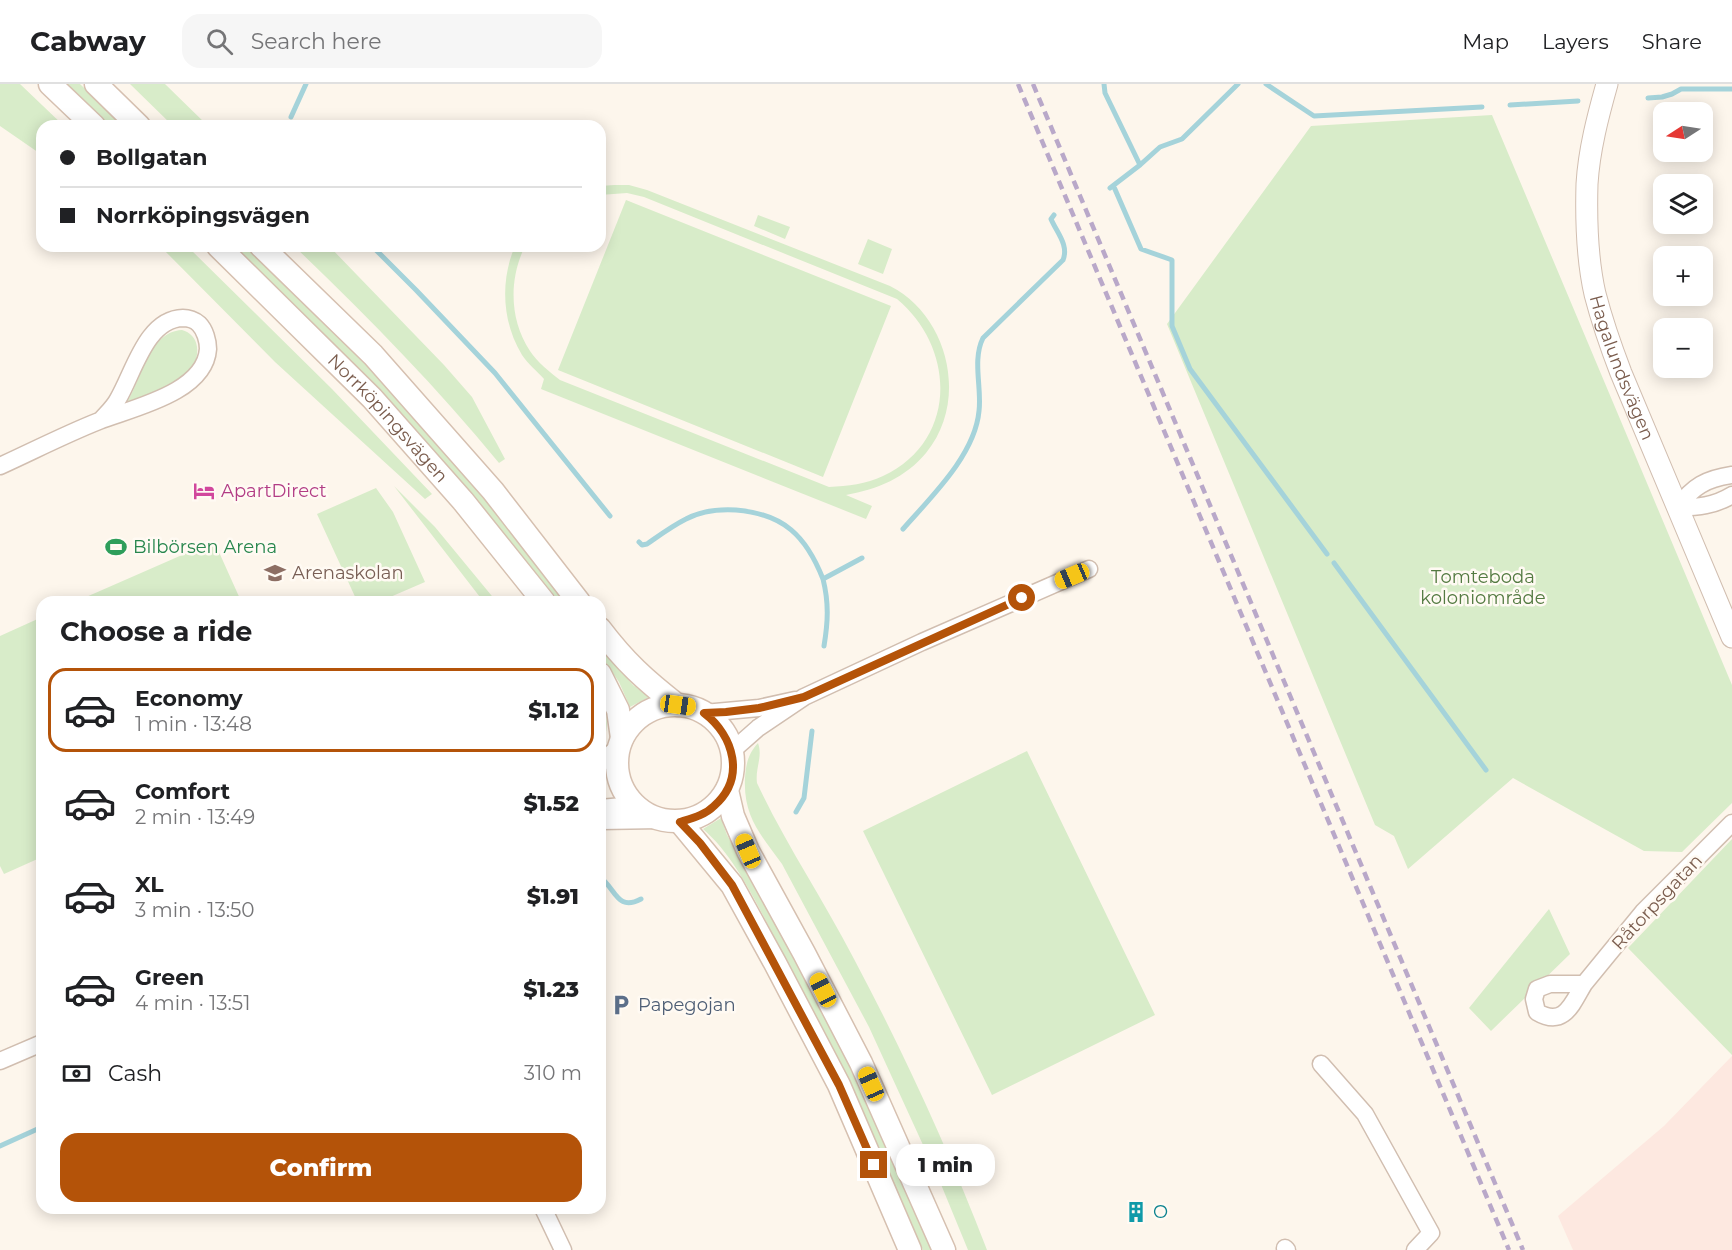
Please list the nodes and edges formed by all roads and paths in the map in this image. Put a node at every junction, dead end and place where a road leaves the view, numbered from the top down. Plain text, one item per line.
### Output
1 (50, 84) edge
2 (96, 84) edge
3 (1607, 84) edge
4 (88, 120) edge
5 (133, 120) edge
6 (224, 252) edge
7 (267, 252) edge
8 (101, 420) junction
9 (0, 466) edge
10 (1732, 475) edge
11 (1732, 495) edge
12 (1677, 508) junction
13 (1089, 569) dead end
14 (539, 596) edge
15 (574, 596) edge
16 (606, 637) edge
17 (1732, 637) edge
18 (606, 686) edge
19 (804, 697) junction
20 (678, 705) junction
21 (704, 713) junction
22 (621, 742) junction
23 (732, 751) junction
24 (606, 758) edge
25 (727, 790) junction
26 (634, 805) junction
27 (606, 807) edge
28 (606, 821) edge
29 (670, 821) junction
30 (1732, 823) edge
31 (1584, 984) dead end
32 (36, 1046) edge
33 (0, 1062) edge
34 (1321, 1064) dead end
35 (546, 1214) edge
36 (900, 1226) junction
37 (563, 1250) edge
38 (904, 1250) edge
39 (910, 1250) edge
40 (944, 1250) edge
41 (1414, 1250) edge

1 - 4 main road
2 - 5 main road
3 - 12 street, Hagalundsvägen
6 - 14 main road, Norrköpingsvägen
7 - 15 main road, Norrköpingsvägen
8 - 8 street
8 - 9 street
10 - 12 street
11 - 12 street
12 - 17 street, Hagalundsvägen
13 - 19 street
16 - 20 main road
18 - 22 main road
19 - 21 street
19 - 23 street
20 - 21 main road
20 - 22 main road
21 - 23 main road
22 - 24 street
22 - 26 main road
23 - 25 main road
25 - 29 main road
25 - 40 main road
26 - 27 street
26 - 29 main road
28 - 29 street
29 - 36 main road
30 - 31 street, Råtorpsgatan
32 - 33 street
34 - 41 street
35 - 37 street
36 - 38 street
36 - 39 main road

